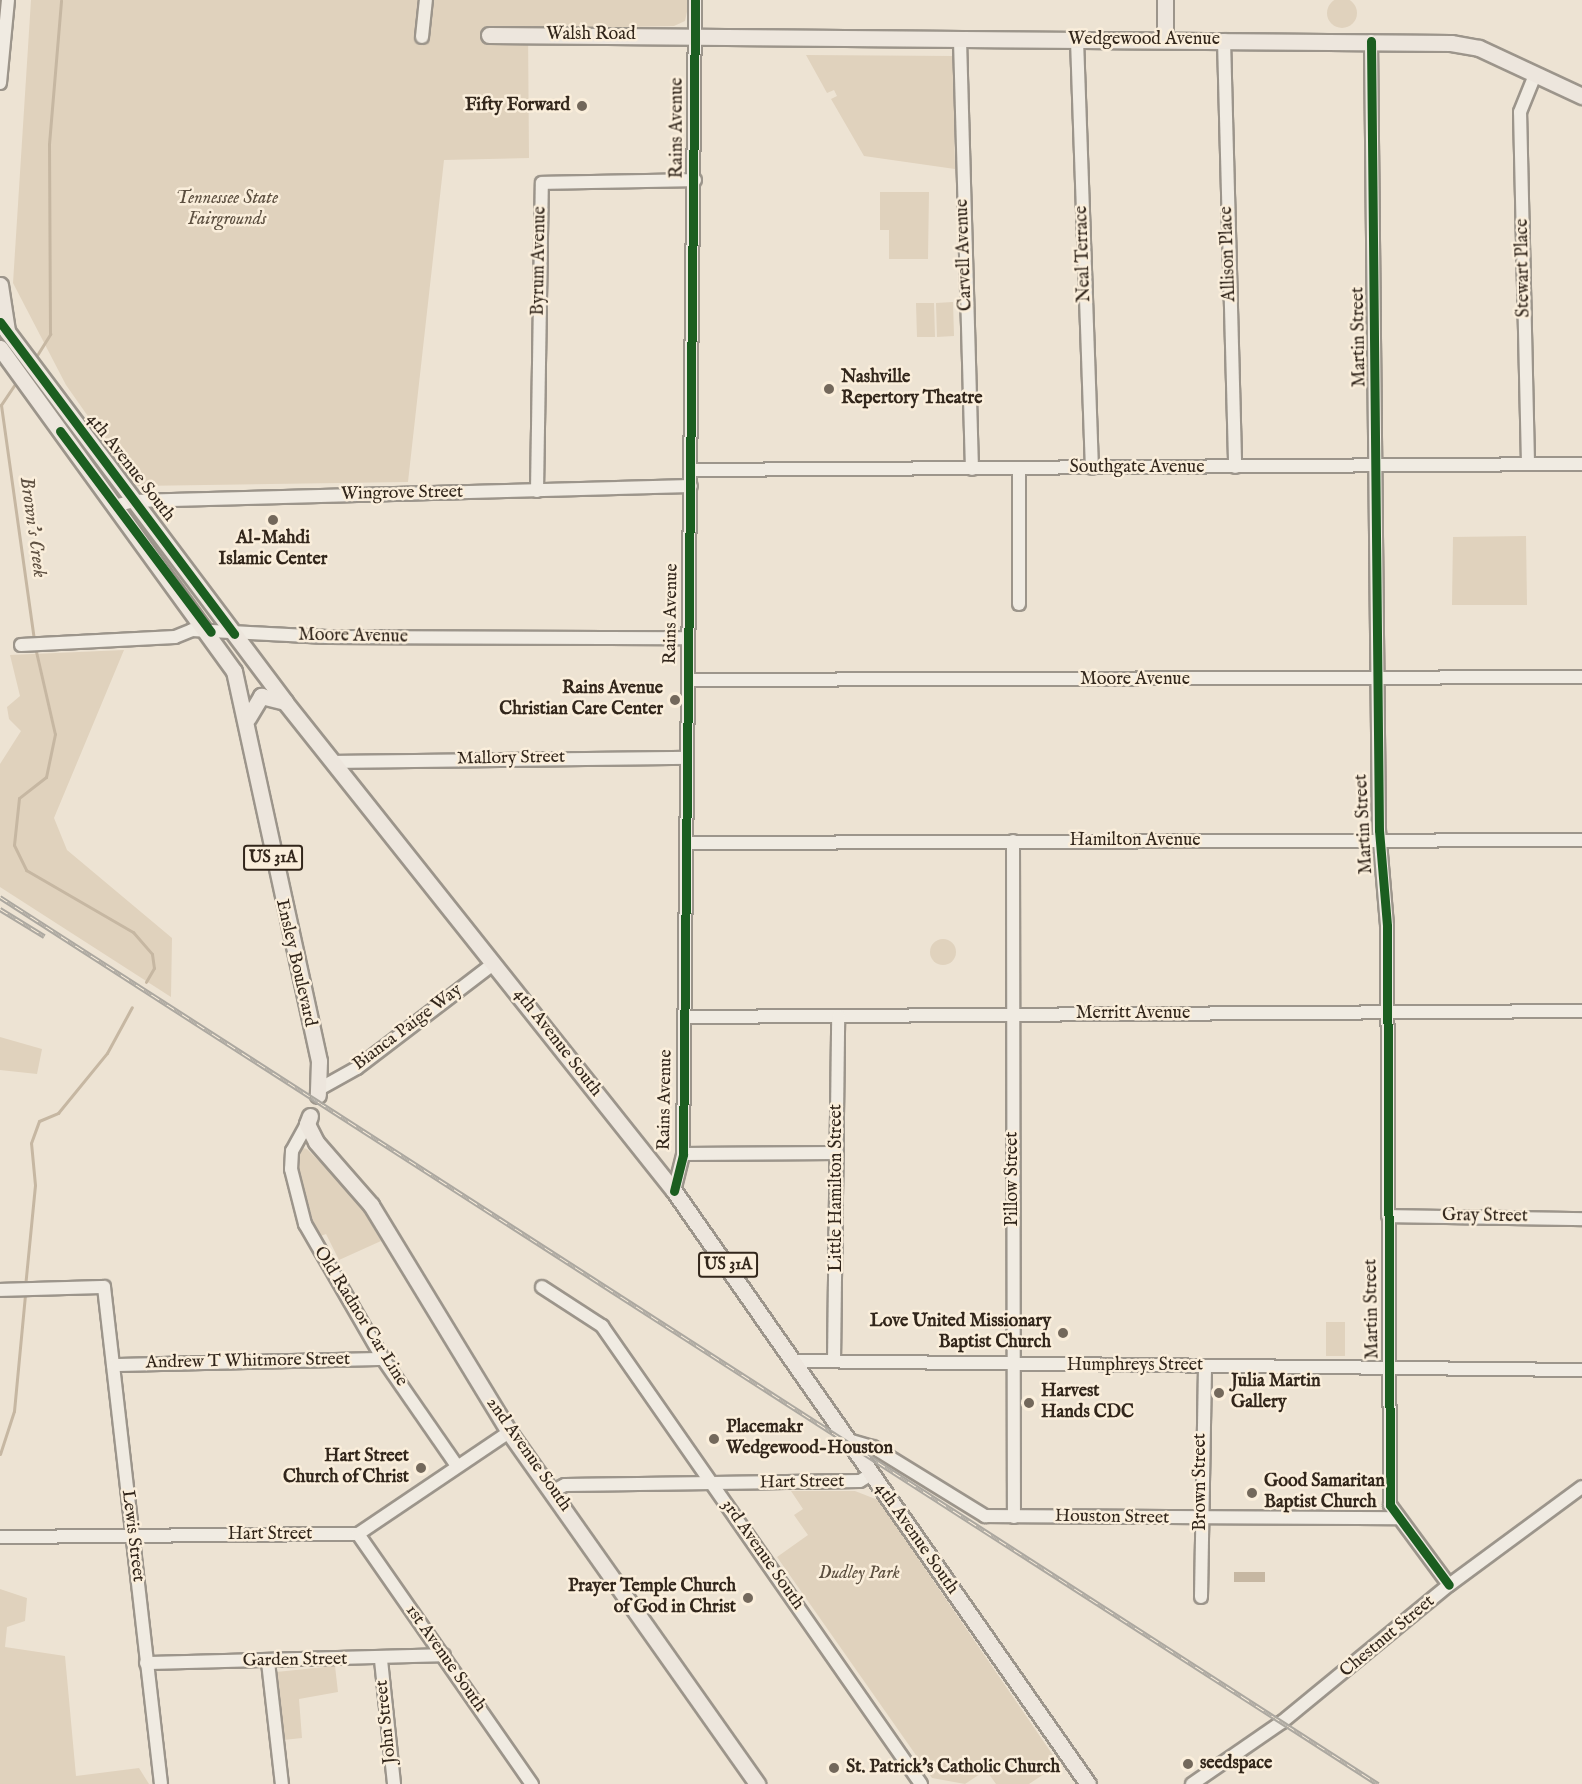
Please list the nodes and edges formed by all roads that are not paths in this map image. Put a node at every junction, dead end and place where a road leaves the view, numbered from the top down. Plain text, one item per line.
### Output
1 (8, 0) edge
2 (426, 0) edge
3 (695, 0) edge
4 (1165, 0) edge
5 (489, 35) dead end
6 (422, 37) dead end
7 (694, 37) junction
8 (960, 40) junction
9 (1077, 40) junction
10 (1165, 40) junction
11 (1224, 40) junction
12 (1371, 41) junction
13 (1535, 75) junction
14 (0, 83) edge
15 (1582, 96) edge
16 (695, 180) junction
17 (0, 285) edge
18 (4, 327) edge
19 (0, 348) edge
20 (1528, 463) junction
21 (1379, 464) junction
22 (1582, 464) edge
23 (1235, 467) junction
24 (1019, 468) junction
25 (1092, 468) junction
26 (972, 469) junction
27 (693, 470) junction
28 (691, 486) junction
29 (537, 491) junction
30 (134, 501) junction
31 (114, 506) junction
32 (1019, 604) dead end
33 (211, 632) junction
34 (234, 634) junction
35 (687, 638) junction
36 (21, 645) dead end
37 (1582, 678) edge
38 (688, 680) junction
39 (1378, 680) junction
40 (285, 702) junction
41 (248, 718) junction
42 (687, 758) junction
43 (335, 762) junction
44 (1382, 840) junction
45 (1582, 840) edge
46 (1013, 841) junction
47 (687, 843) junction
48 (494, 964) junction
49 (1582, 1011) edge
50 (1387, 1012) junction
51 (1013, 1015) junction
52 (838, 1016) junction
53 (684, 1017) junction
54 (320, 1092) joint
55 (309, 1120) joint
56 (837, 1153) junction
57 (683, 1154) junction
58 (674, 1191) junction
59 (1388, 1216) junction
60 (1582, 1219) edge
61 (542, 1287) dead end
62 (6, 1290) edge
63 (383, 1359) junction
64 (796, 1361) junction
65 (834, 1361) junction
66 (1014, 1364) junction
67 (113, 1365) junction
68 (1205, 1366) junction
69 (1390, 1367) junction
70 (1582, 1370) edge
71 (509, 1432) junction
72 (848, 1440) junction
73 (457, 1466) junction
74 (871, 1474) junction
75 (714, 1485) junction
76 (1582, 1487) edge
77 (553, 1491) junction
78 (1014, 1517) junction
79 (1397, 1518) junction
80 (1201, 1519) junction
81 (358, 1534) junction
82 (131, 1536) junction
83 (0, 1537) edge
84 (1449, 1585) junction
85 (1201, 1598) dead end
86 (444, 1655) junction
87 (381, 1660) junction
88 (267, 1662) junction
89 (146, 1663) junction
90 (161, 1784) edge
91 (282, 1784) edge
92 (394, 1784) edge
93 (532, 1784) edge
94 (757, 1784) edge
95 (921, 1784) edge
96 (1088, 1784) edge
97 (1192, 1784) edge

1 - 14 street
2 - 6 street
3 - 7 street, Rains Avenue
4 - 10 main road
5 - 7 main road, Walsh Road
7 - 8 main road, Wedgewood Avenue
7 - 16 street, Rains Avenue
8 - 9 main road, Wedgewood Avenue
8 - 26 street, Carvell Avenue
9 - 10 main road, Wedgewood Avenue
9 - 25 street, Neal Terrace
10 - 11 main road, Wedgewood Avenue
11 - 12 main road, Wedgewood Avenue
11 - 23 street, Allison Place
12 - 13 main road, Wedgewood Avenue
12 - 21 street, Martin Street
13 - 15 main road, Wedgewood Avenue
13 - 20 street, Stewart Place
16 - 27 street, Rains Avenue
16 - 29 street, Byrum Avenue
17 - 18 main road
18 - 30 main road, 4th Avenue South / US 31A
19 - 31 main road, 4th Avenue South / US 31A
20 - 21 street, Southgate Avenue
20 - 22 street, Southgate Avenue
21 - 23 street, Southgate Avenue
21 - 39 street, Martin Street
23 - 25 street, Southgate Avenue
24 - 25 street, Southgate Avenue
24 - 26 street, Southgate Avenue
24 - 32 street
26 - 27 street, Southgate Avenue
27 - 28 street, Rains Avenue
28 - 29 street, Wingrove Street
28 - 35 street, Rains Avenue
29 - 30 street, Wingrove Street
30 - 31 street, Wingrove Street
30 - 34 main road, 4th Avenue South / US 31A
31 - 33 main road, 4th Avenue South / US 31A
33 - 34 street, Moore Avenue
33 - 36 street, Moore Avenue
33 - 41 main road, Ensley Boulevard / US 31A
34 - 35 street, Moore Avenue
34 - 40 main road, 4th Avenue South / US 31A
35 - 38 street, Rains Avenue
37 - 39 street, Moore Avenue
38 - 39 street, Moore Avenue
38 - 42 street, Rains Avenue
39 - 44 street, Martin Street
40 - 41 main road
40 - 43 main road, 4th Avenue South / US 31A
41 - 54 main road, Ensley Boulevard / US 31A
42 - 43 street, Mallory Street
42 - 47 street, Rains Avenue
43 - 48 main road, 4th Avenue South / US 31A
44 - 45 street, Hamilton Avenue
44 - 46 street, Hamilton Avenue
44 - 50 street, Martin Street
46 - 47 street, Hamilton Avenue
46 - 51 street, Pillow Street
47 - 53 street, Rains Avenue
48 - 54 street, Bianca Paige Way
48 - 58 main road, 4th Avenue South / US 31A
49 - 50 street, Merritt Avenue
50 - 51 street, Merritt Avenue
50 - 59 street, Martin Street
51 - 52 street, Merritt Avenue
51 - 66 street, Pillow Street
52 - 53 street, Merritt Avenue
52 - 56 street, Little Hamilton Street
53 - 57 street, Rains Avenue
55 - 63 street, Old Radnor Car Line
55 - 71 main road, 2nd Avenue South
56 - 57 street
56 - 65 street, Little Hamilton Street
57 - 58 street, Rains Avenue
58 - 64 main road, 4th Avenue South / US 31A
59 - 60 street, Gray Street
59 - 69 street, Martin Street
61 - 75 street, 3rd Avenue South
62 - 67 street, Lewis Street
63 - 67 street, Andrew T Whitmore Street
63 - 73 street, Old Radnor Car Line
64 - 65 street, Humphreys Street
64 - 72 main road, 4th Avenue South / US 31A
65 - 66 street, Humphreys Street
66 - 68 street, Humphreys Street
66 - 78 street, Pillow Street
67 - 82 street, Lewis Street
68 - 69 street, Humphreys Street
68 - 80 street, Brown Street
69 - 70 street, Humphreys Street
69 - 79 street, Martin Street
71 - 73 street
71 - 77 main road, 2nd Avenue South
72 - 74 main road, 4th Avenue South / US 31A
72 - 78 street, Houston Street
73 - 81 street
74 - 75 street, Hart Street
74 - 96 main road, 4th Avenue South / US 31A
75 - 77 street, Hart Street
75 - 95 street, 3rd Avenue South
76 - 84 street, Chestnut Street
77 - 94 main road, 2nd Avenue South
78 - 80 street, Houston Street
79 - 80 street, Houston Street
79 - 84 street, Martin Street
80 - 85 street, Brown Street
81 - 82 street, Hart Street
81 - 86 street, 1st Avenue South
82 - 83 street, Hart Street
82 - 89 street, Lewis Street
84 - 97 street, Chestnut Street
86 - 87 street, Garden Street
86 - 93 street, 1st Avenue South
87 - 88 street, Garden Street
87 - 92 street, John Street
88 - 89 street, Garden Street
88 - 91 street
89 - 90 street, Lewis Street

